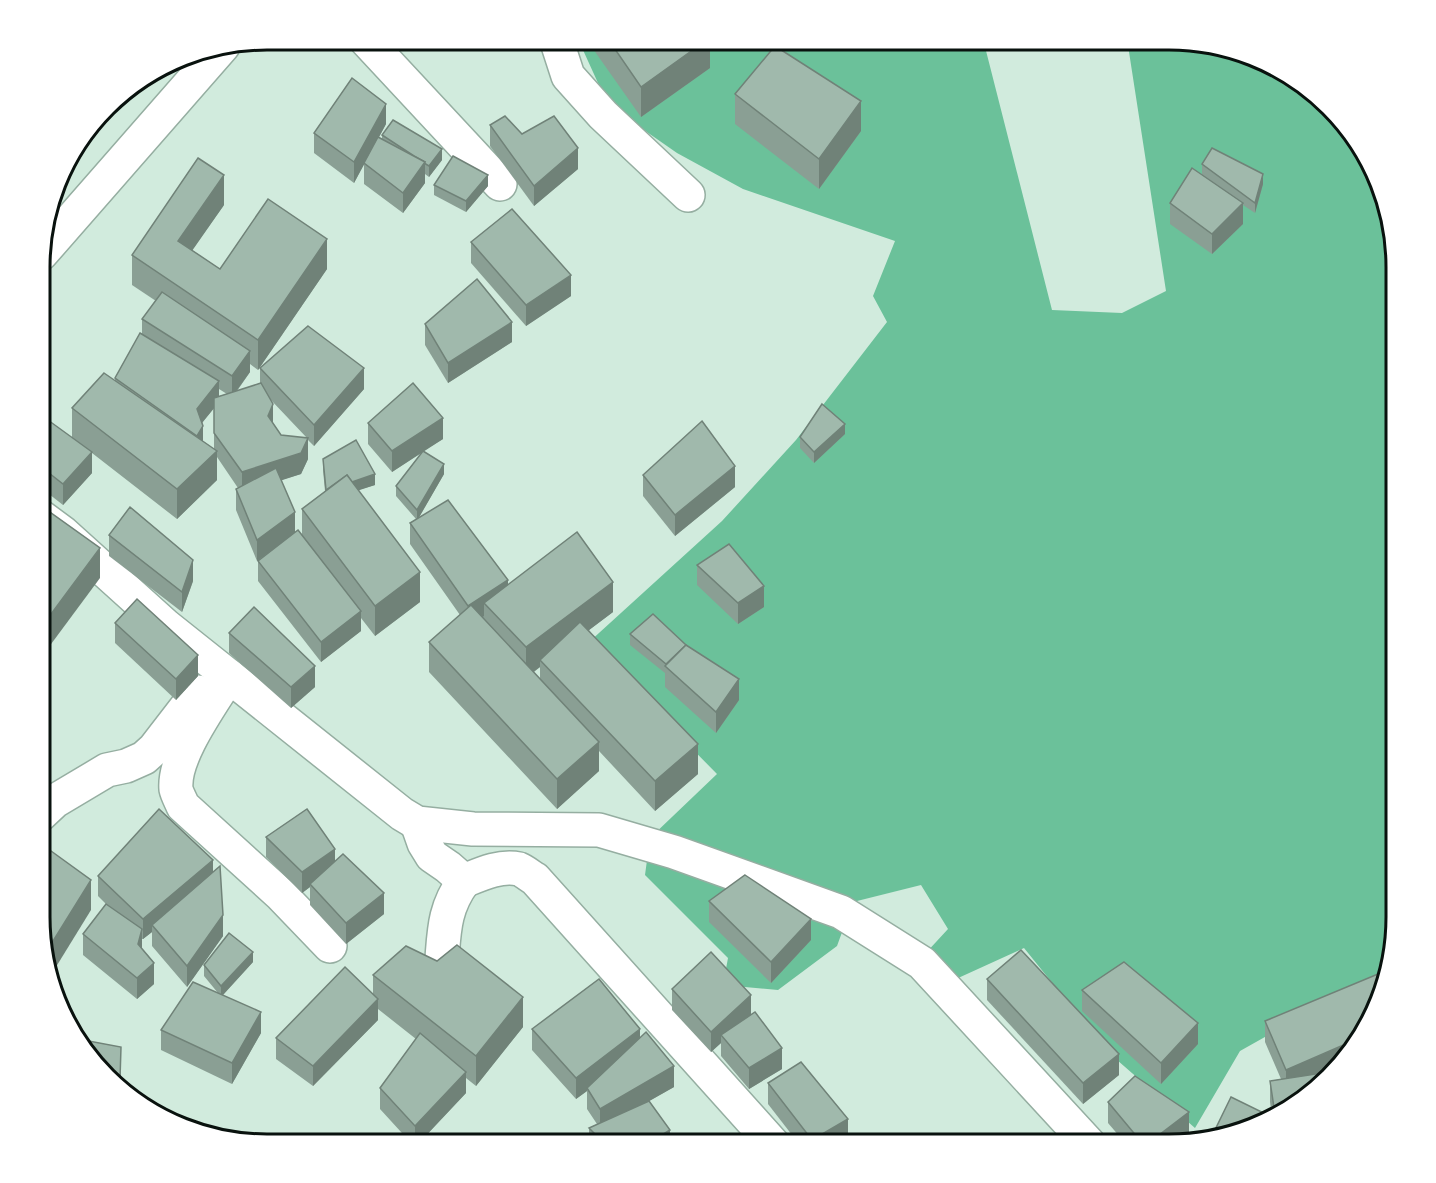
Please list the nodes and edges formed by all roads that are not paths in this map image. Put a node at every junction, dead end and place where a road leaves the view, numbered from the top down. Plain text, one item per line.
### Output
1 (375, 50) edge
2 (560, 50) edge
3 (215, 56) edge
4 (500, 184) dead end
5 (688, 195) dead end
6 (51, 243) edge
7 (50, 524) edge
8 (223, 671) junction
9 (50, 806) edge
10 (417, 823) junction
11 (464, 881) junction
12 (330, 946) dead end
13 (440, 978) edge
14 (764, 1134) edge
15 (1080, 1134) edge

1 - 4 main road
2 - 5 main road
3 - 6 main road
7 - 8 main road
8 - 9 main road
8 - 10 main road
8 - 12 main road
10 - 11 main road
10 - 15 main road
11 - 13 main road
11 - 14 main road

